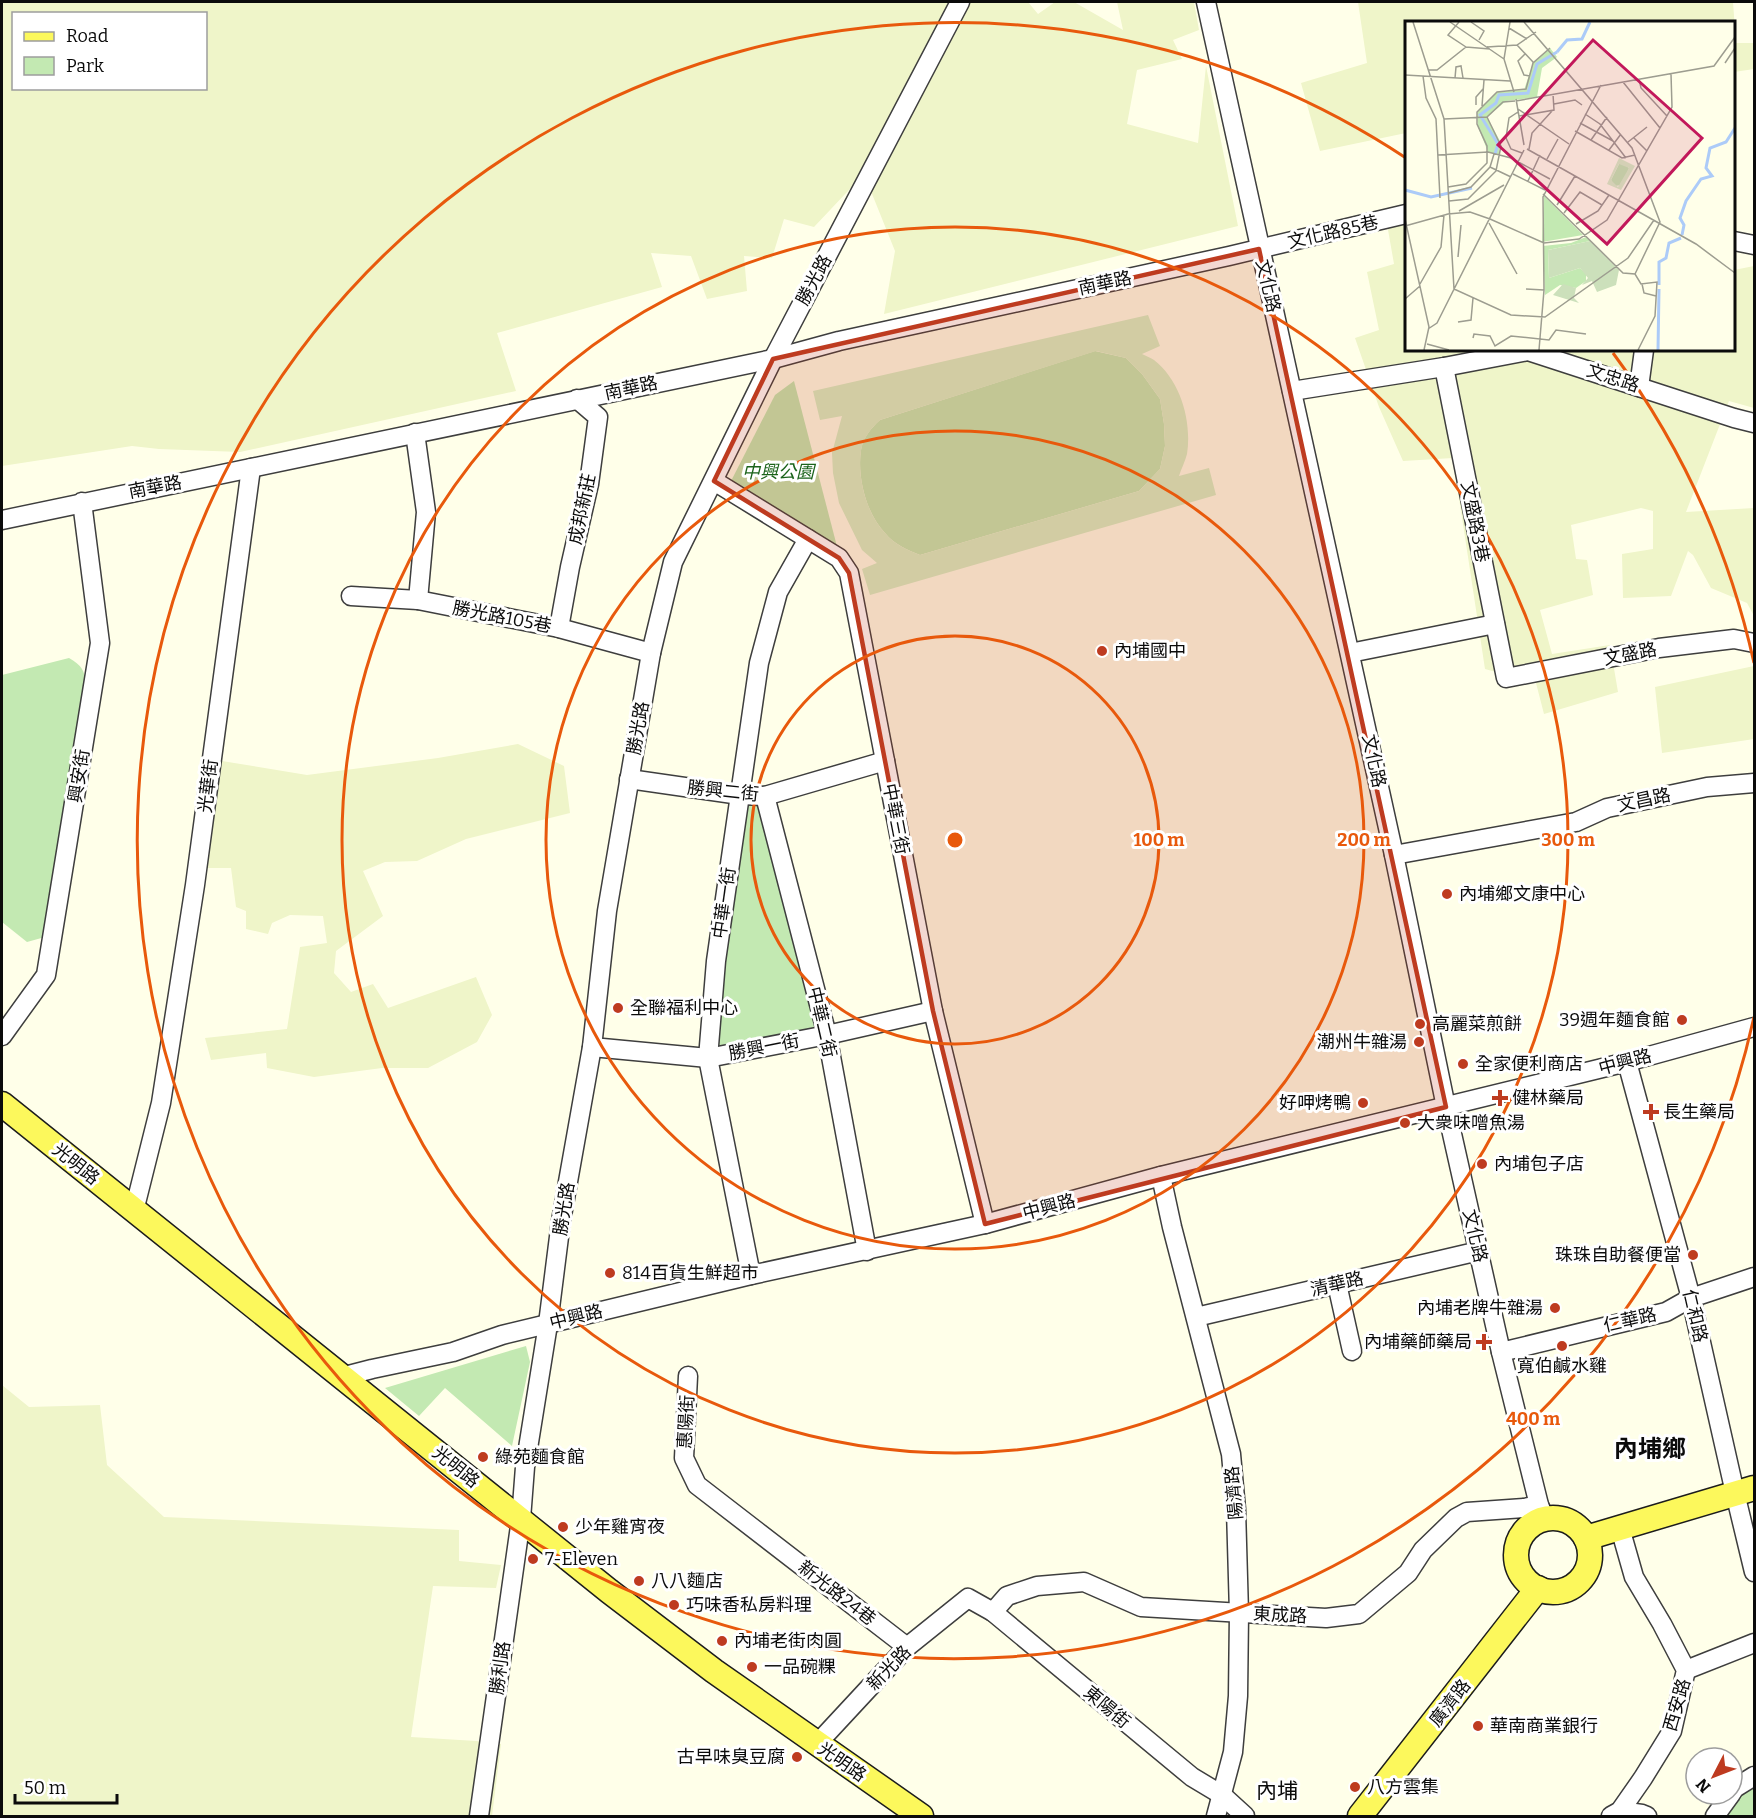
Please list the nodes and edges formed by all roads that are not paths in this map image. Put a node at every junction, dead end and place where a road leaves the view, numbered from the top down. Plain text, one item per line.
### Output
1 (960, 2) edge
2 (1206, 2) edge
3 (1405, 214) edge
4 (1735, 241) edge
5 (1755, 245) edge
6 (1259, 249) junction
7 (1644, 351) edge
8 (773, 359) junction
9 (1444, 367) junction
10 (1639, 387) junction
11 (1292, 391) junction
12 (577, 399) junction
13 (1755, 423) edge
14 (415, 433) junction
15 (251, 468) junction
16 (714, 482) junction
17 (82, 502) junction
18 (2, 520) edge
19 (808, 539) junction
20 (351, 596) dead end
21 (417, 600) junction
22 (1495, 624) junction
23 (559, 628) junction
24 (1755, 643) edge
25 (651, 653) junction
26 (1350, 653) junction
27 (1506, 678) joint
28 (885, 760) junction
29 (629, 779) junction
30 (1755, 783) edge
31 (740, 795) junction
32 (765, 796) junction
33 (1394, 855) junction
34 (933, 1011) junction
35 (1755, 1027) edge
36 (827, 1035) junction
37 (2, 1036) edge
38 (592, 1047) junction
39 (708, 1058) junction
40 (1627, 1062) junction
41 (2, 1104) edge
42 (1446, 1107) junction
43 (1161, 1176) junction
44 (134, 1211) junction
45 (985, 1224) junction
46 (867, 1251) junction
47 (1479, 1251) junction
48 (751, 1275) junction
49 (1755, 1277) edge
50 (1337, 1284) junction
51 (1691, 1298) junction
52 (1196, 1317) junction
53 (548, 1324) junction
54 (1352, 1351) dead end
55 (1501, 1352) junction
56 (688, 1376) dead end
57 (341, 1377) junction
58 (1745, 1490) edge
59 (1542, 1512) junction
60 (521, 1520) junction
61 (1620, 1528) junction
62 (767, 1538) joint
63 (1587, 1538) junction
64 (1755, 1572) edge
65 (1538, 1588) junction
66 (968, 1598) joint
67 (993, 1612) junction
68 (1239, 1613) junction
69 (1755, 1642) edge
70 (907, 1647) junction
71 (1686, 1670) junction
72 (816, 1744) junction
73 (1222, 1795) junction
74 (1615, 1814) edge
75 (478, 1816) edge
76 (921, 1816) edge
77 (1216, 1816) edge
78 (1245, 1816) edge
79 (1360, 1816) edge
80 (1647, 1816) edge

1 - 8 street, 勝光路
2 - 6 street, 文化路
3 - 6 street, 文化路85巷
4 - 5 street
6 - 8 street, 南華路
6 - 11 street, 文化路
7 - 10 street
8 - 12 street, 南華路
8 - 16 street, 勝光路
9 - 10 street, 文忠路
9 - 11 street, 文忠路
9 - 22 street, 文盛路3巷
10 - 13 street, 文忠路
11 - 26 street, 文化路
12 - 14 street, 南華路
12 - 23 street, 成邦新莊
14 - 15 street, 南華路
14 - 21 street
15 - 17 street, 南華路
15 - 44 street, 光華街
16 - 19 street, 中華三街
16 - 25 street, 勝光路
17 - 18 street, 南華路
17 - 37 street, 興安街
19 - 28 street, 中華三街
19 - 31 street, 中華一街
20 - 21 street, 勝光路105巷
21 - 23 street, 勝光路105巷
22 - 26 street
22 - 27 street, 文盛路3巷
23 - 25 street, 勝光路105巷
24 - 27 street, 文盛路
25 - 29 street, 勝光路
26 - 33 street, 文化路
28 - 32 street, 勝興二街
28 - 34 street, 中華三街
29 - 31 street, 勝興二街
29 - 38 street, 勝光路
30 - 33 street, 文昌路
31 - 32 street, 勝興二街
31 - 39 street, 中華一街
32 - 36 street, 中華二街
33 - 42 street, 文化路
34 - 36 street, 勝興一街
34 - 45 street, 中華三街
35 - 40 street, 中興路
36 - 39 street, 勝興一街
36 - 46 street, 中華二街
38 - 39 street, 勝興一街
38 - 53 street, 勝光路
39 - 48 street, 中華一街
40 - 42 street, 中興路
40 - 51 street, 仁和路
41 - 44 main road, 光明路
42 - 43 street, 中興路
42 - 47 street, 文化路
43 - 45 street, 中興路
43 - 52 street, 陽濟路
44 - 57 main road, 光明路
45 - 46 street, 中興路
46 - 48 street, 中興路
47 - 50 street, 清華路
47 - 55 street, 文化路
48 - 53 street, 中興路
49 - 51 street, 仁華路
50 - 52 street, 清華路
50 - 54 street
51 - 55 street, 仁華路
51 - 58 street, 仁和路
52 - 68 street, 陽濟路
53 - 57 street, 中興路
53 - 60 street, 勝光路
55 - 59 street, 文化路
56 - 62 street, 惠陽街
57 - 60 main road, 光明路
58 - 61 main road
58 - 64 street, 仁和路
59 - 63 main road
59 - 65 main road
59 - 68 street, 東成路
60 - 72 main road, 光明路
60 - 75 street, 勝利路
61 - 63 main road
61 - 71 street, 西安路
62 - 70 street, 新光路24巷
63 - 65 main road
65 - 79 main road, 廣濟路
66 - 67 street, 東陽街
66 - 70 street, 新光路
67 - 68 street, 東成路
67 - 73 street, 東陽街
68 - 73 street, 陽濟路
69 - 71 street
70 - 72 street, 新光路
71 - 74 street, 西安路
72 - 76 main road, 光明路
73 - 77 street, 陽濟路
73 - 78 street, 東陽街
74 - 80 street, 西安路

